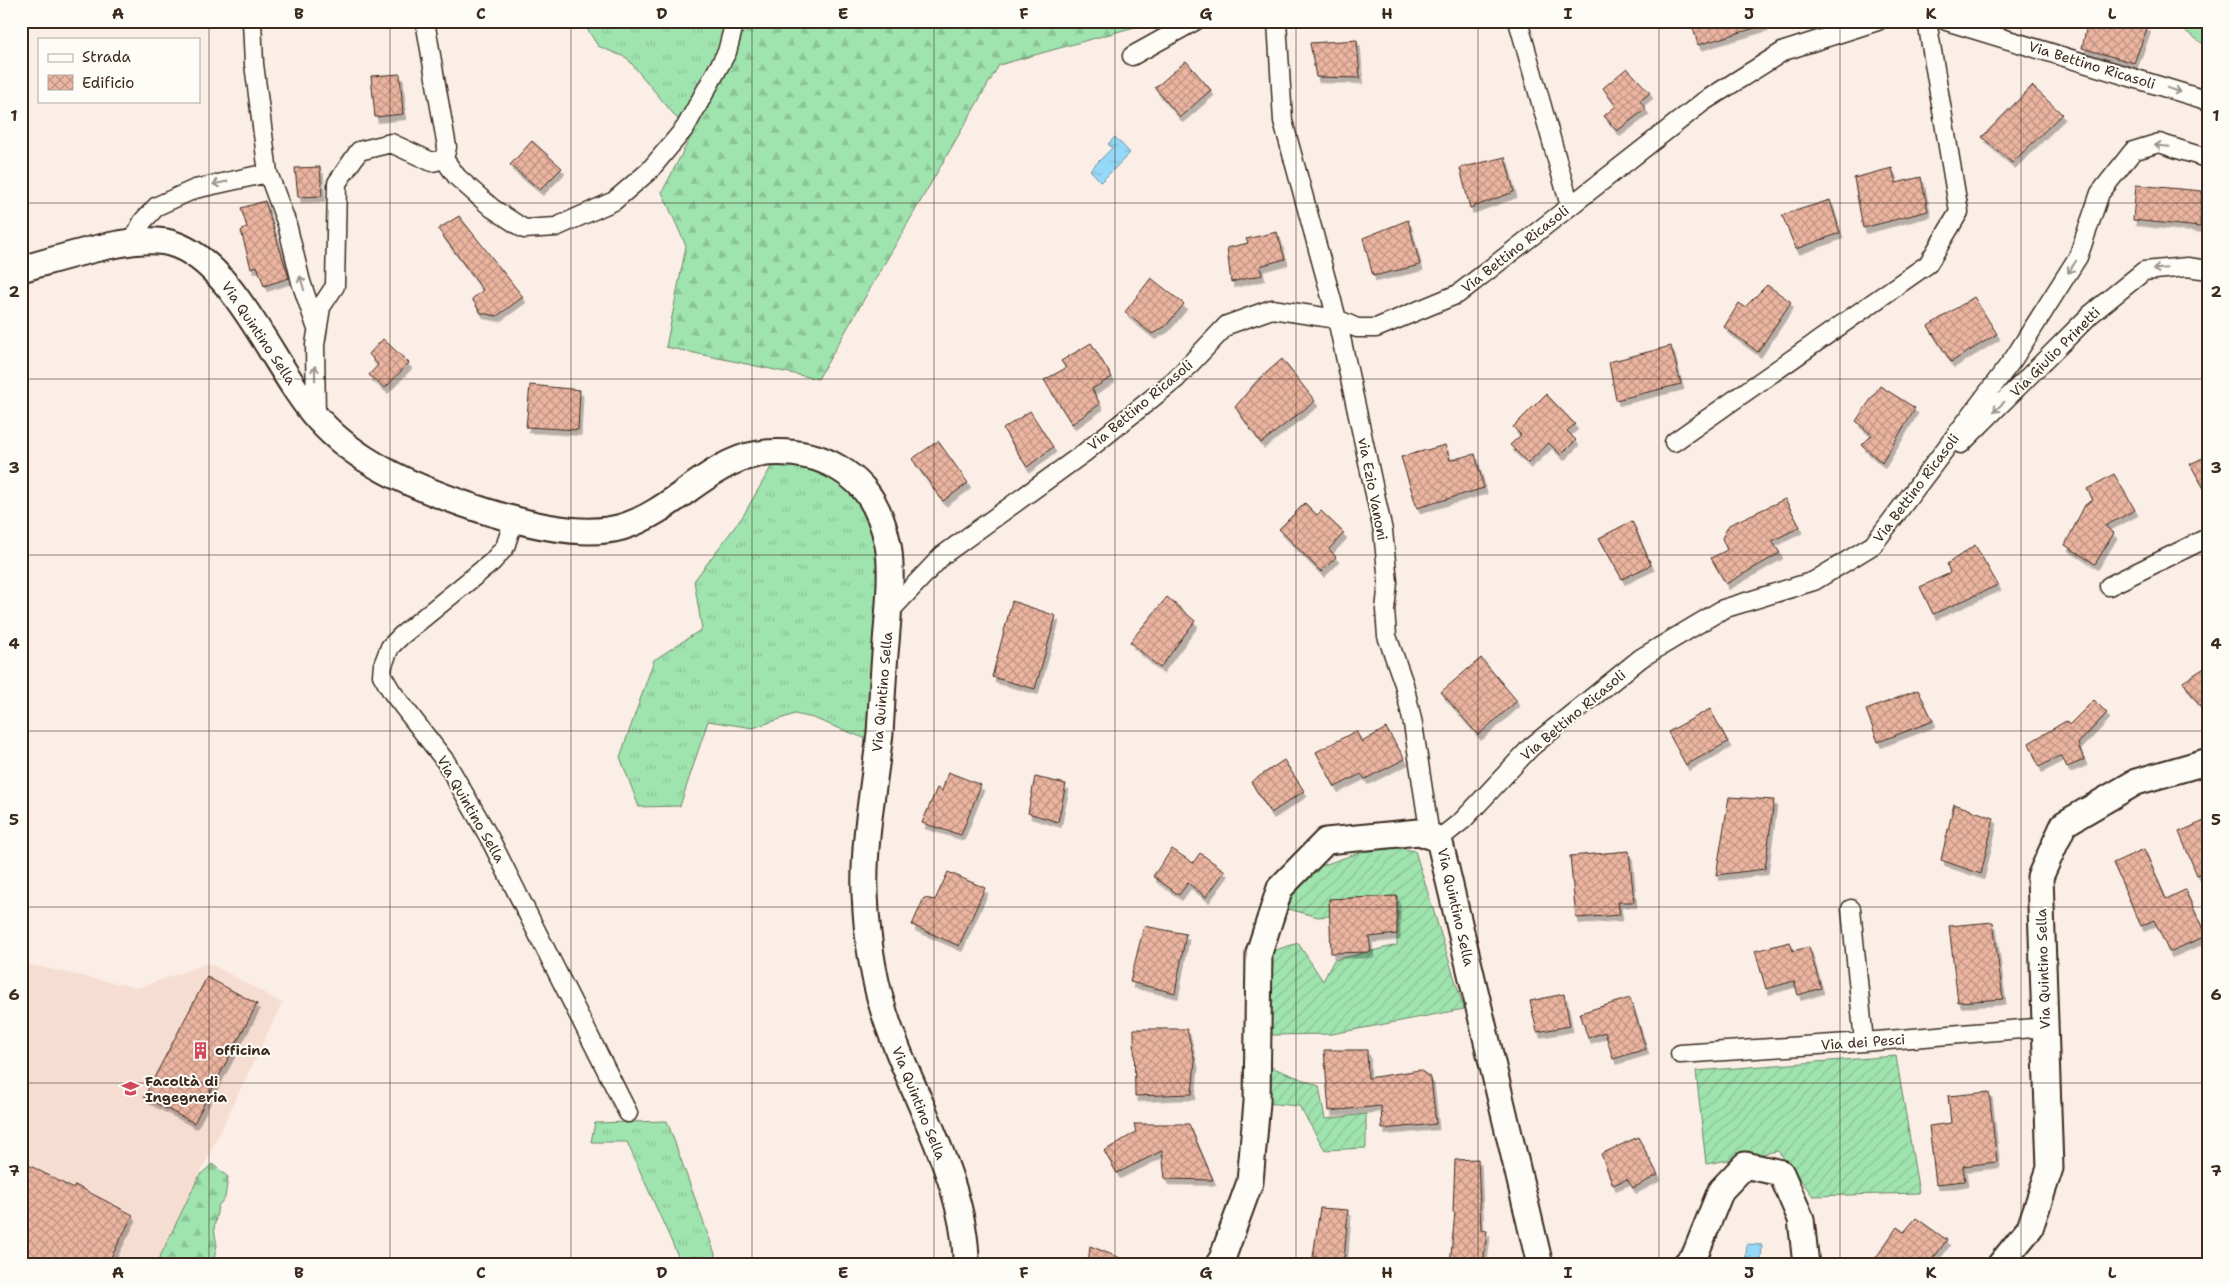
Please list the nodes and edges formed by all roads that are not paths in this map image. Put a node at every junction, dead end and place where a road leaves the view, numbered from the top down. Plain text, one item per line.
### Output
1 (252, 21) edge
2 (425, 21) edge
3 (735, 21) edge
4 (1195, 21) edge
5 (1278, 21) edge
6 (1518, 21) edge
7 (1878, 21) edge
8 (1927, 21) edge
9 (1946, 21) edge
10 (1132, 56) dead end
11 (2209, 101) edge
12 (444, 159) junction
13 (2209, 159) edge
14 (268, 173) junction
15 (1570, 206) junction
16 (132, 241) junction
17 (21, 269) edge
18 (2209, 270) edge
19 (1337, 319) junction
20 (317, 329) junction
21 (316, 418) junction
22 (1674, 442) dead end
23 (1922, 482) junction
24 (514, 520) junction
25 (2209, 537) edge
26 (2109, 586) dead end
27 (888, 613) junction
28 (2209, 761) edge
29 (1435, 837) junction
30 (1851, 909) dead end
31 (2045, 1027) junction
32 (1864, 1042) junction
33 (1680, 1054) dead end
34 (628, 1113) dead end
35 (966, 1265) edge
36 (1218, 1265) edge
37 (1540, 1265) edge
38 (1685, 1265) edge
39 (1806, 1265) edge
40 (2000, 1265) edge

1 - 14 street
2 - 12 street
3 - 12 street
4 - 10 street
5 - 19 street, via Ezio Vanoni
6 - 15 street
7 - 15 street, Via Bettino Ricasoli
8 - 22 street
9 -> 11 street, Via Bettino Ricasoli
12 - 20 street, Via Quintino Sella
13 -> 23 street, Via Bettino Ricasoli
14 -> 16 street
20 -> 14 street
15 - 19 street, Via Bettino Ricasoli
16 - 17 street, Via Quintino Sella
16 - 21 street, Via Quintino Sella
18 -> 23 street, Via Giulio Prinetti
19 - 27 street, Via Bettino Ricasoli
19 - 29 street, via Ezio Vanoni
21 -> 20 street, Via Quintino Sella
21 - 24 street, Via Quintino Sella
23 - 29 street, Via Bettino Ricasoli
24 - 27 street, Via Quintino Sella
24 - 34 street, Via Quintino Sella
25 - 26 street
27 - 35 street, Via Quintino Sella
28 - 31 street, Via Quintino Sella
29 - 36 street, Via Quintino Sella
29 - 37 street, Via Quintino Sella
30 - 32 street
31 - 32 street, Via dei Pesci
31 - 40 street, Via Quintino Sella
32 - 33 street, Via dei Pesci
38 - 39 street

